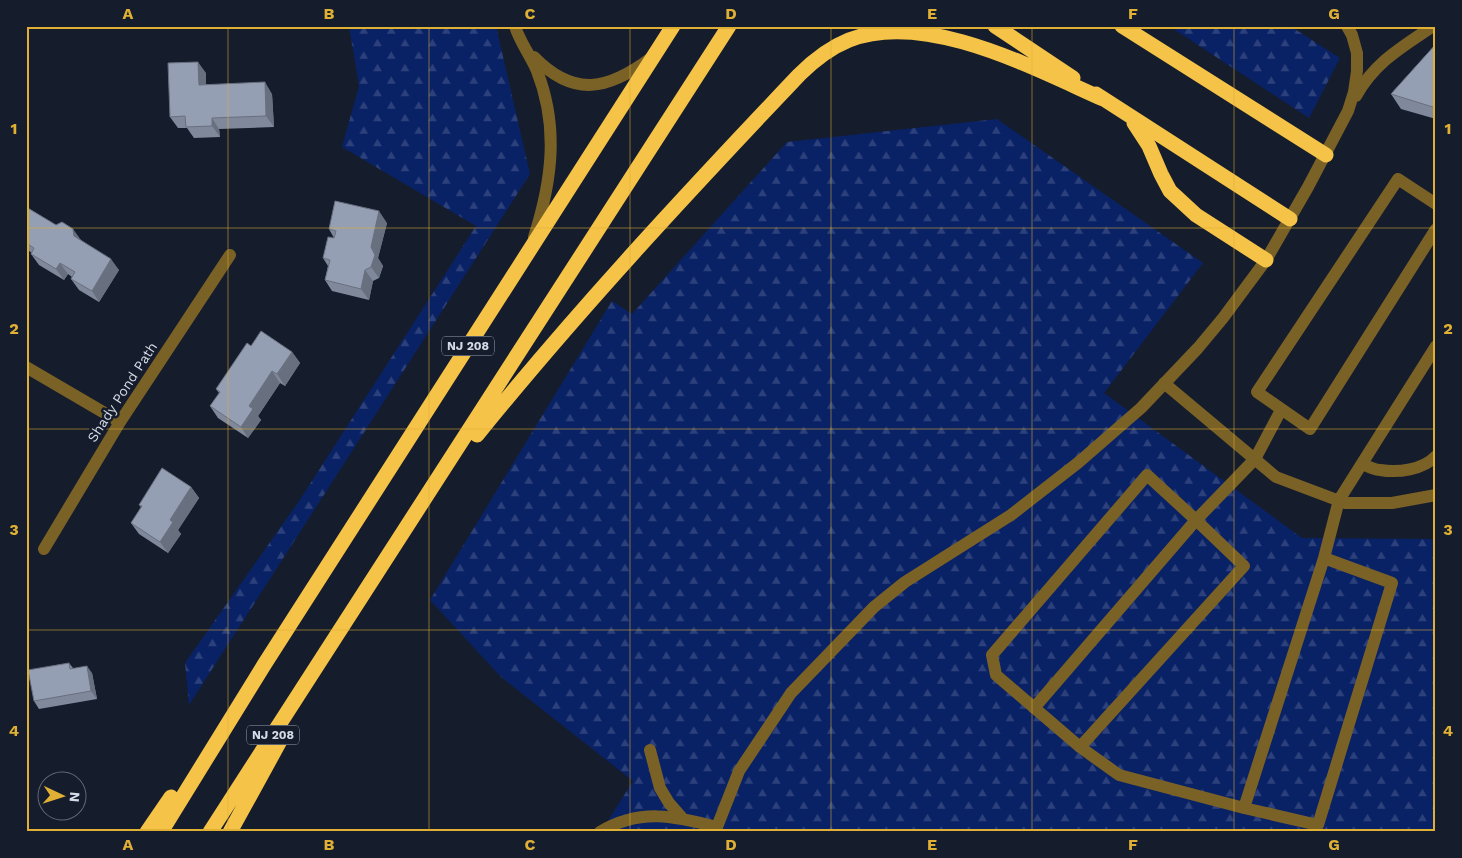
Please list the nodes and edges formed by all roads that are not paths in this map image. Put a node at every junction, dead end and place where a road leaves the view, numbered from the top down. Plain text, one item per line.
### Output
1 (514, 26) edge
2 (673, 26) edge
3 (729, 26) edge
4 (995, 26) edge
5 (1122, 26) edge
6 (1347, 26) edge
7 (1433, 26) edge
8 (528, 52) junction
9 (655, 55) junction
10 (1103, 98) junction
11 (1348, 111) junction
12 (1129, 115) junction
13 (1326, 155) junction
14 (1436, 204) edge
15 (1290, 219) junction
16 (1436, 229) edge
17 (531, 247) junction
18 (230, 255) dead end
19 (1266, 260) junction
20 (1436, 346) edge
21 (26, 367) edge
22 (1164, 384) junction
23 (1281, 410) junction
24 (120, 422) junction
25 (1436, 456) edge
26 (1255, 459) junction
27 (1362, 464) junction
28 (430, 492) junction
29 (1436, 495) edge
30 (1339, 500) junction
31 (1196, 520) junction
32 (44, 549) dead end
33 (1324, 558) junction
34 (336, 638) junction
35 (264, 665) junction
36 (1034, 708) junction
37 (1080, 747) junction
38 (650, 750) dead end
39 (1244, 808) junction
40 (683, 819) junction
41 (716, 829) edge
42 (147, 832) edge
43 (161, 832) edge
44 (210, 832) edge
45 (230, 832) edge
46 (600, 832) edge

1 - 8 street
2 - 9 highway, NJ 208
3 - 28 highway, NJ 208
4 - 10 highway
5 - 13 highway
6 - 11 street
7 - 11 street
8 - 9 street
8 - 17 street
9 - 17 highway, NJ 208
10 - 12 highway
10 - 28 highway
11 - 13 street
12 - 15 highway
12 - 19 highway
13 - 15 street
14 - 23 street
15 - 19 street
16 - 23 street
17 - 35 highway, NJ 208
18 - 24 street, Shady Pond Path
19 - 22 street
20 - 27 street
21 - 24 street
22 - 26 street
22 - 41 street
23 - 26 street
24 - 32 street, Shady Pond Path
25 - 27 street
26 - 30 street
26 - 31 street
27 - 30 street
28 - 34 highway, NJ 208
29 - 30 street
30 - 33 street
31 - 36 street
31 - 36 street
31 - 37 street
33 - 39 street
33 - 39 street
34 - 44 highway, NJ 208
34 - 45 highway
35 - 42 highway
35 - 43 highway, NJ 208
36 - 37 street
37 - 39 street
38 - 40 street
40 - 41 street
40 - 46 street

